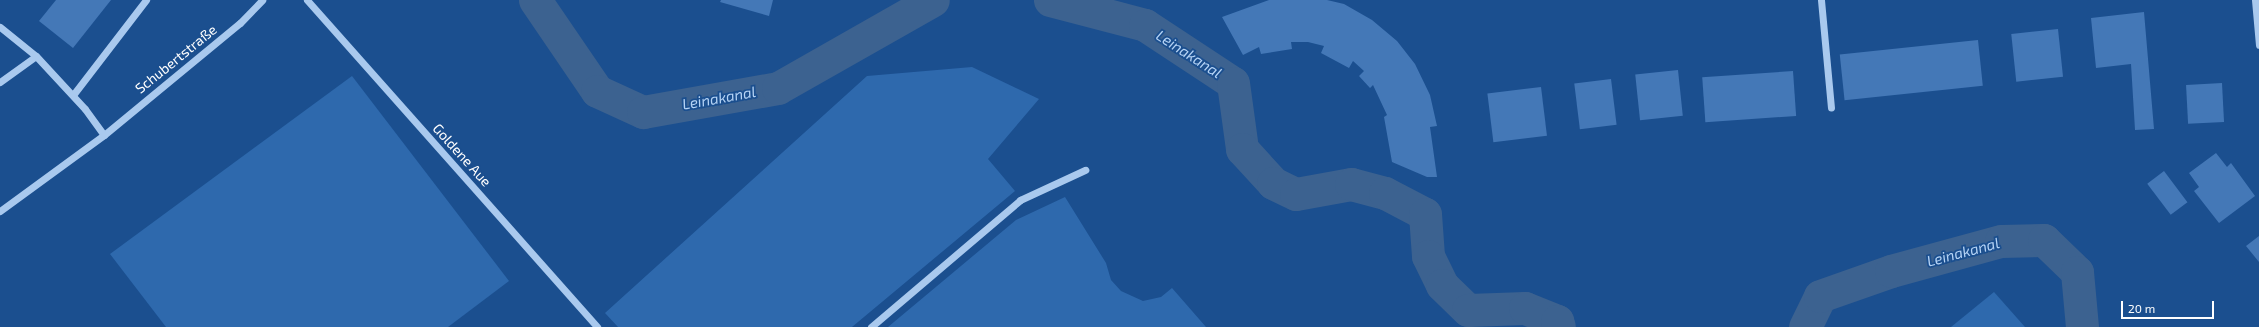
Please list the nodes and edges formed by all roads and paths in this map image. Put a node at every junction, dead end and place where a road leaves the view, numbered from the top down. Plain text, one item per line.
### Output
1 (146, 0) edge
2 (262, 0) edge
3 (307, 0) edge
4 (1821, 0) edge
5 (2255, 0) edge
6 (0, 28) edge
7 (2259, 45) edge
8 (36, 56) junction
9 (0, 82) edge
10 (73, 95) junction
11 (1831, 108) dead end
12 (104, 134) junction
13 (1085, 170) dead end
14 (0, 211) edge
15 (597, 327) edge
16 (871, 327) edge

1 - 10 street
2 - 12 street, Schubertstraße
3 - 15 street, Goldene Aue
4 - 11 street
5 - 7 street
6 - 8 street
8 - 9 street
8 - 10 street
10 - 12 street
12 - 14 street, Schubertstraße
13 - 16 street

